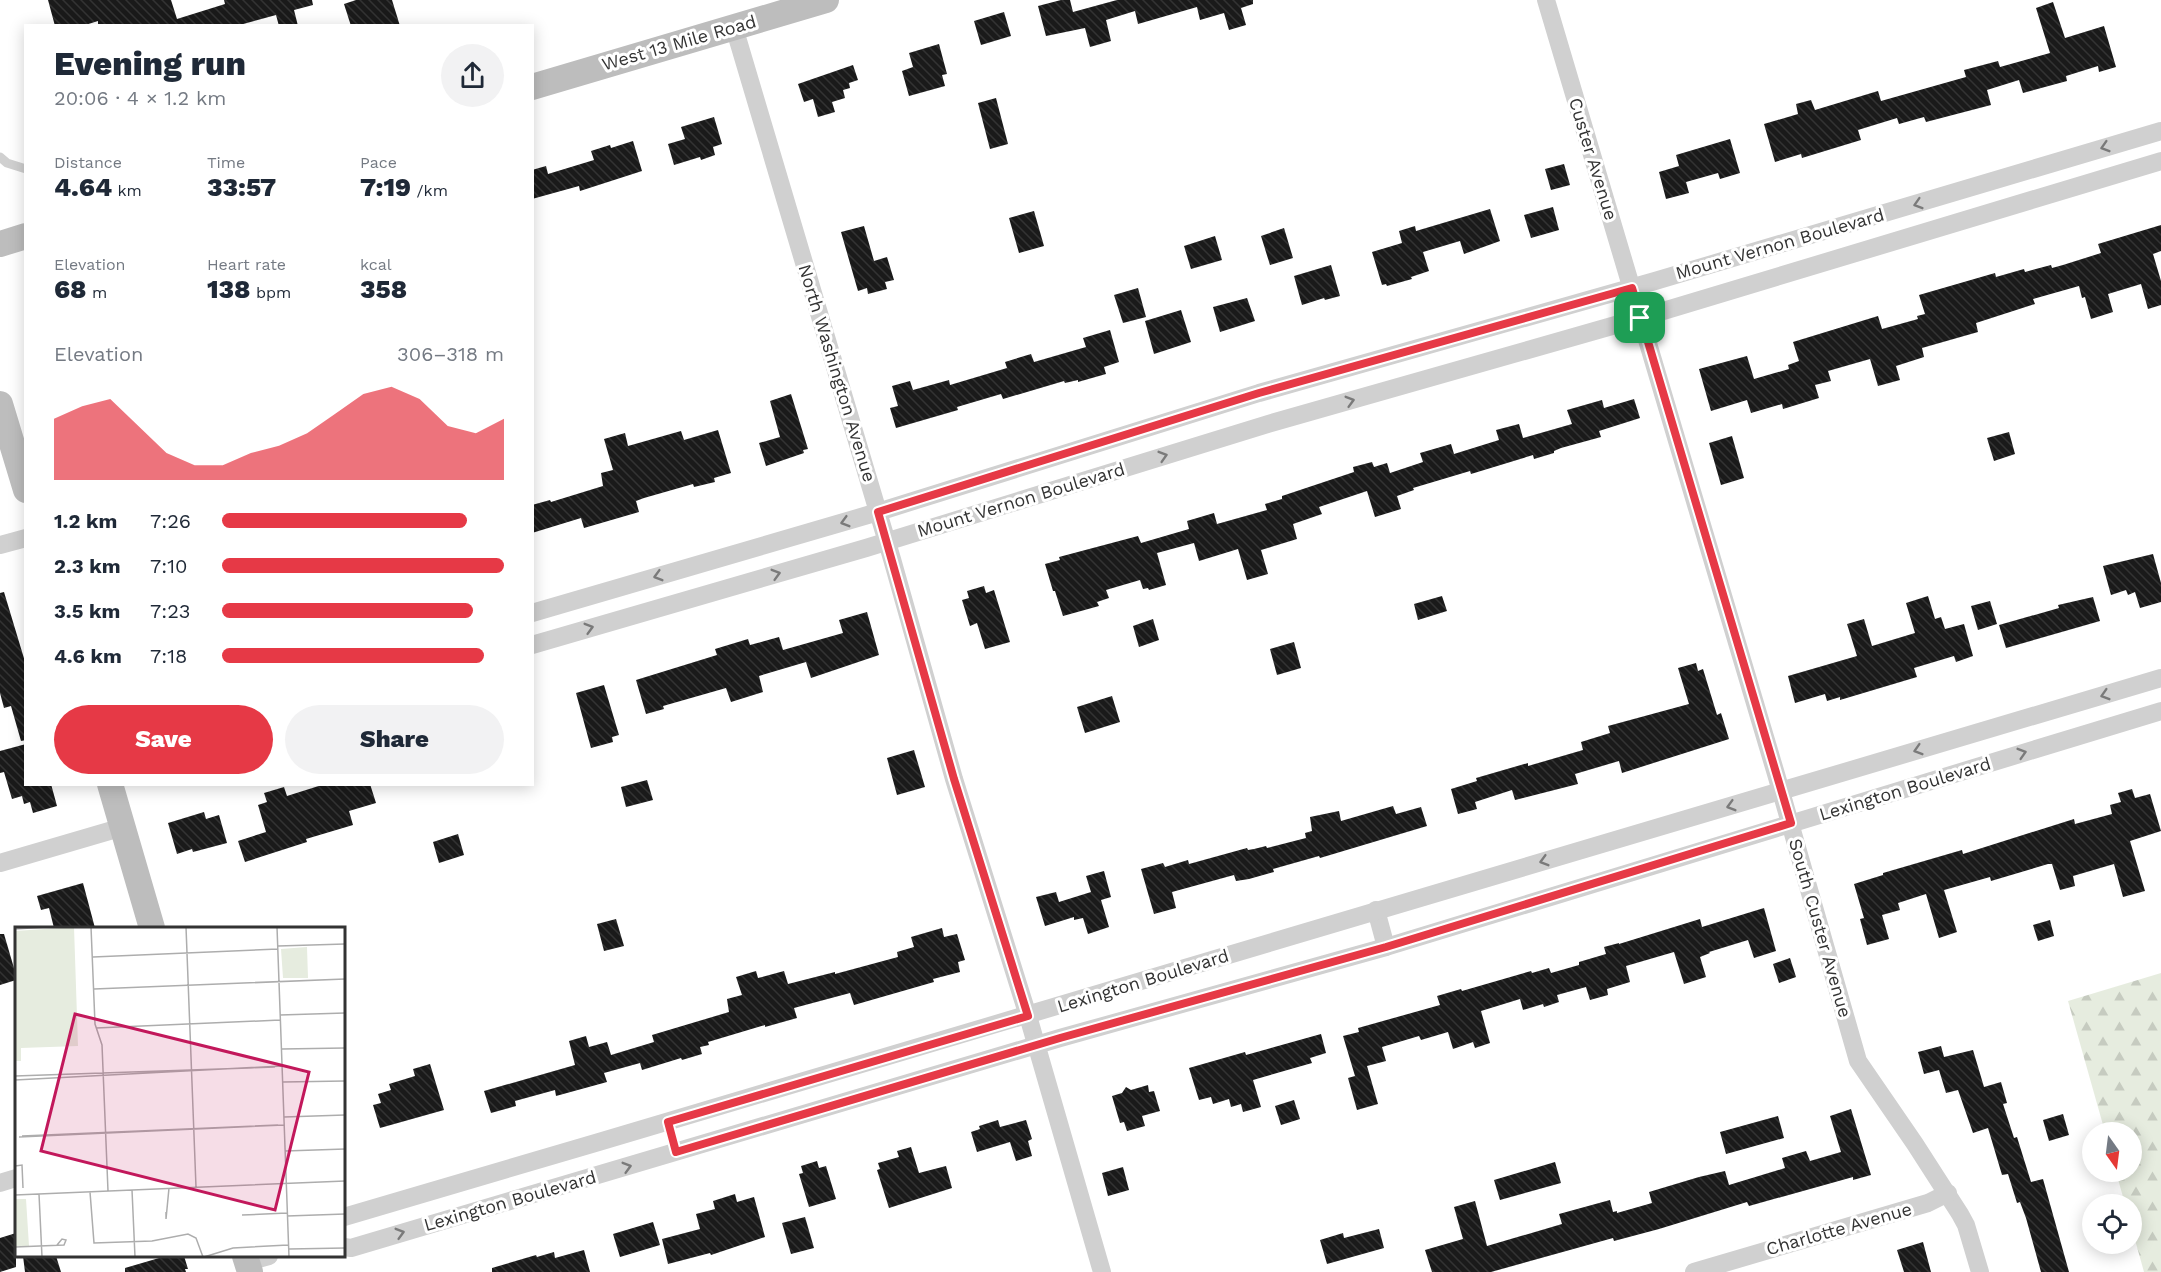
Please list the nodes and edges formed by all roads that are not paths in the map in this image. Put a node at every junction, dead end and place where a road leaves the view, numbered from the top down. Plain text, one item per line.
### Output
1 (826, 0) edge
2 (1546, 0) edge
3 (734, 27) junction
4 (534, 86) edge
5 (2161, 131) edge
6 (0, 157) edge
7 (2161, 160) edge
8 (24, 168) edge
9 (24, 237) edge
10 (0, 244) edge
11 (1632, 288) junction
12 (1640, 318) junction
13 (1259, 393) junction
14 (0, 404) edge
15 (1268, 424) junction
16 (24, 483) edge
17 (878, 512) junction
18 (24, 539) edge
19 (886, 541) junction
20 (0, 545) edge
21 (534, 612) edge
22 (534, 644) edge
23 (2161, 678) edge
24 (2139, 684) junction
25 (2155, 713) edge
26 (111, 786) edge
27 (1781, 791) junction
28 (1791, 823) junction
29 (123, 827) junction
30 (0, 862) edge
31 (1376, 910) junction
32 (152, 927) edge
33 (1386, 947) junction
34 (1028, 1016) junction
35 (1037, 1045) junction
36 (668, 1122) junction
37 (676, 1152) junction
38 (15, 1178) edge
39 (0, 1183) edge
40 (1948, 1193) junction
41 (345, 1217) edge
42 (345, 1247) edge
43 (1102, 1272) edge
44 (1694, 1272) edge
45 (1980, 1272) edge

1 - 3 main road, West 13 Mile Road
2 - 11 street, Custer Avenue
3 - 4 main road, West 13 Mile Road
3 - 17 street, North Washington Avenue
5 -> 11 street, Mount Vernon Boulevard
6 - 8 lane
7 - 12 street, Mount Vernon Boulevard
9 - 10 main road
11 - 12 street, Custer Avenue
11 - 13 street, Mount Vernon Boulevard
15 -> 12 street, Mount Vernon Boulevard
12 - 27 street, South Custer Avenue
13 - 15 street
13 - 17 street, Mount Vernon Boulevard
14 - 16 main road
19 -> 15 street, Mount Vernon Boulevard
17 - 19 street, North Washington Avenue
17 -> 21 street, Mount Vernon Boulevard
18 - 20 street
22 -> 19 street, Mount Vernon Boulevard
19 - 34 street, North Washington Avenue
23 - 24 street, Lexington Boulevard
24 - 25 street, Lexington Boulevard
24 -> 27 street, Lexington Boulevard
28 -> 25 street, Lexington Boulevard
26 - 29 main road
27 - 28 street, South Custer Avenue
27 -> 31 street, Lexington Boulevard
28 - 33 street, Lexington Boulevard
28 - 40 street, South Custer Avenue
29 - 30 street
29 - 32 main road
31 - 33 street
31 - 34 street, Lexington Boulevard
33 - 35 street, Lexington Boulevard
34 - 35 street, North Washington Avenue
34 - 36 street, Lexington Boulevard
35 - 37 street, Lexington Boulevard
35 - 43 street, North Washington Avenue
36 - 37 street
36 - 41 street, Lexington Boulevard
42 -> 37 street, Lexington Boulevard
38 - 39 street
40 - 44 street, Charlotte Avenue
40 - 45 street, South Custer Avenue

